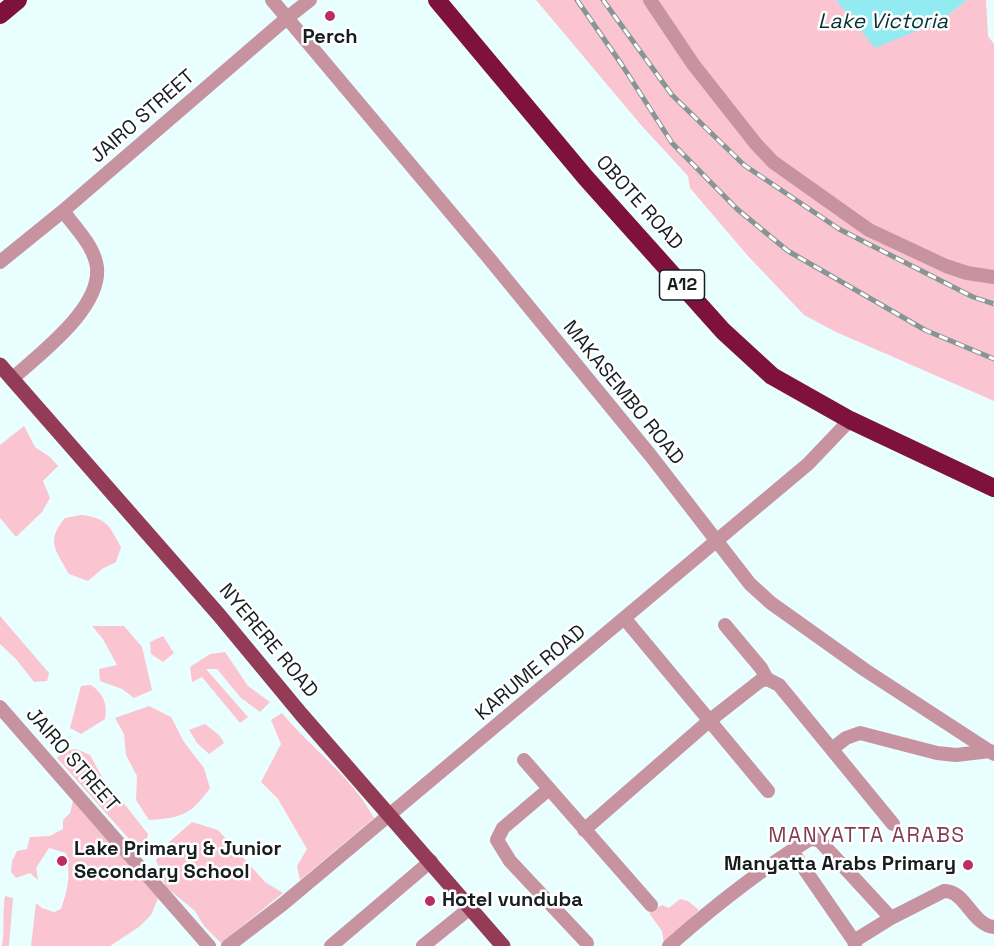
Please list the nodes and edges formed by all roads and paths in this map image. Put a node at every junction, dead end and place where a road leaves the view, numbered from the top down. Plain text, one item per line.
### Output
1 (272, 0) edge
2 (310, 0) edge
3 (437, 0) edge
4 (650, 0) edge
5 (286, 18) junction
6 (63, 212) junction
7 (0, 262) edge
8 (994, 277) edge
9 (0, 365) edge
10 (12, 378) junction
11 (850, 420) junction
12 (994, 488) edge
13 (717, 539) junction
14 (625, 619) junction
15 (725, 625) dead end
16 (767, 679) junction
17 (0, 707) edge
18 (710, 721) junction
19 (832, 749) junction
20 (992, 752) edge
21 (524, 760) dead end
22 (549, 789) junction
23 (768, 791) dead end
24 (390, 815) junction
25 (892, 824) dead end
26 (584, 830) junction
27 (792, 851) junction
28 (430, 861) junction
29 (651, 905) dead end
30 (470, 908) junction
31 (891, 918) junction
32 (994, 927) edge
33 (587, 943) dead end
34 (854, 943) edge
35 (209, 946) edge
36 (228, 946) edge
37 (331, 946) edge
38 (423, 946) edge
39 (503, 946) edge
40 (669, 946) edge

1 - 5 street, MAKASEMBO ROAD
2 - 5 street, JAIRO STREET
3 - 11 highway, OBOTE ROAD / A12
4 - 8 street
5 - 6 street, JAIRO STREET
5 - 13 street, MAKASEMBO ROAD
6 - 7 street, JAIRO STREET
6 - 10 street
9 - 10 main road, NYERERE ROAD
10 - 24 main road, NYERERE ROAD
11 - 12 highway, OBOTE ROAD / A12
11 - 13 street, KARUME ROAD
13 - 14 street, KARUME ROAD
13 - 20 street, MAKASEMBO ROAD
14 - 18 street
14 - 24 street, KARUME ROAD
15 - 16 street
16 - 18 street
16 - 19 street
17 - 35 street, JAIRO STREET
18 - 23 street
18 - 26 street
19 - 20 street
19 - 25 street
21 - 22 street
22 - 26 street
22 - 33 street
24 - 28 main road, NYERERE ROAD
24 - 36 street, KARUME ROAD
26 - 29 street
27 - 31 street
27 - 34 street
27 - 40 street
28 - 30 main road, NYERERE ROAD
28 - 37 street
30 - 38 street
30 - 39 main road, NYERERE ROAD
31 - 32 street
31 - 34 street

